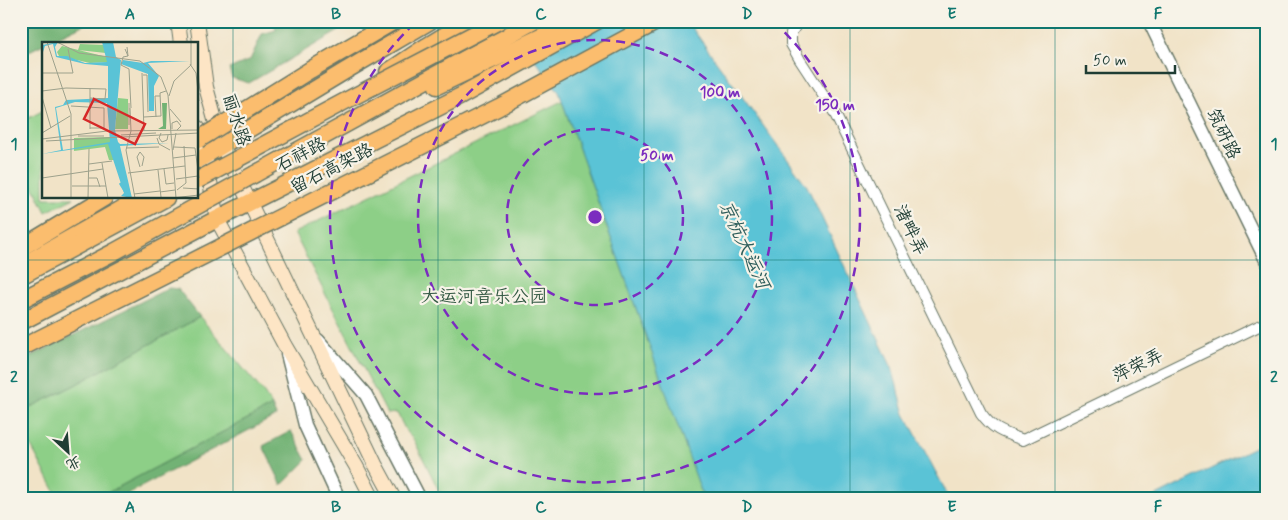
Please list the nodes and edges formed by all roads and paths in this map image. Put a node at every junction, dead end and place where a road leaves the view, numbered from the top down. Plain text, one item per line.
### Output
1 (178, 21) edge
2 (197, 21) edge
3 (394, 21) edge
4 (430, 21) edge
5 (468, 21) edge
6 (500, 21) edge
7 (534, 21) edge
8 (571, 21) edge
9 (597, 21) edge
10 (658, 21) edge
11 (800, 21) edge
12 (1149, 21) edge
13 (181, 42) edge
14 (351, 98) junction
15 (339, 129) junction
16 (199, 136) edge
17 (199, 139) edge
18 (222, 145) junction
19 (202, 158) edge
20 (199, 179) edge
21 (102, 199) edge
22 (139, 199) edge
23 (164, 199) edge
24 (251, 203) junction
25 (217, 219) junction
26 (21, 248) edge
27 (1267, 262) edge
28 (21, 266) edge
29 (21, 276) edge
30 (21, 300) edge
31 (21, 322) edge
32 (1267, 322) edge
33 (312, 333) junction
34 (285, 346) junction
35 (21, 348) edge
36 (1023, 440) joint
37 (339, 499) edge
38 (374, 499) edge
39 (394, 499) edge
40 (420, 499) edge

1 - 13 main road
2 - 18 main road, 丽水路
3 - 17 main road, bridge
4 - 18 main road
5 - 14 main road, bridge
6 - 14 main road, bridge
7 - 15 main road, 留石高架路
8 - 15 main road
9 - 24 main road, 石祥路
10 - 35 main road, 留石高架路, bridge
11 - 36 street, 渚畔弄
12 - 27 street, 筑研路
14 - 20 main road, bridge
15 - 30 main road, 留石高架路, bridge
16 - 19 main road
18 - 19 main road
18 - 24 main road, 丽水路
19 - 25 main road
21 - 26 main road
22 - 28 main road
23 - 29 main road
24 - 25 main road, 石祥路
24 - 33 main road, 丽水路
25 - 31 main road, 石祥路
25 - 34 main road
32 - 36 street, 萍荣弄
33 - 39 main road, 丽水路
33 - 40 street, 丽水路
34 - 37 street
34 - 38 main road

